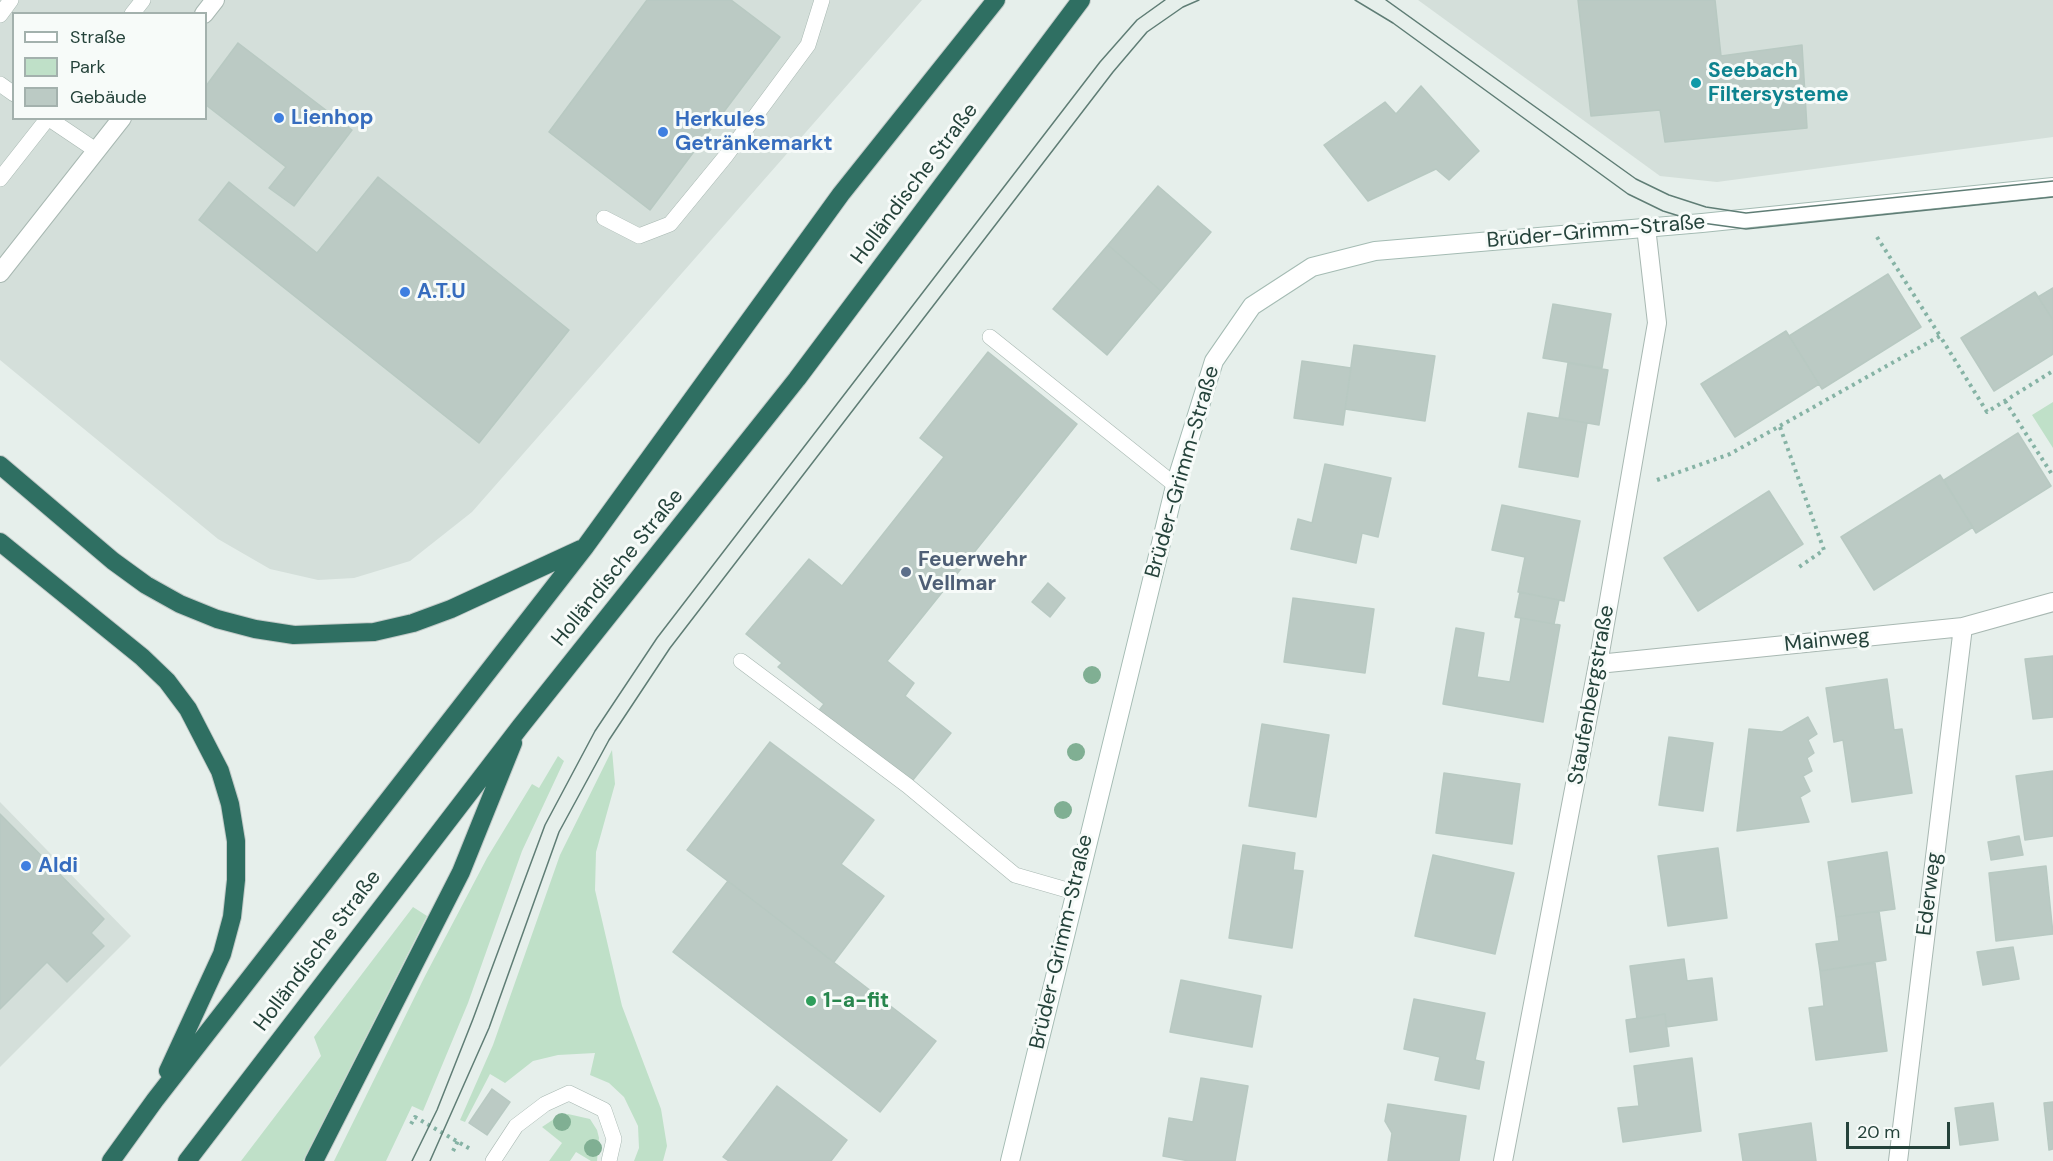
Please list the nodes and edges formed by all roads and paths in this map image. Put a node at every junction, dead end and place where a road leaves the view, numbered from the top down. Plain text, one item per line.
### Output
1 (11, 0) edge
2 (143, 0) edge
3 (215, 0) edge
4 (822, 0) edge
5 (996, 0) edge
6 (1081, 0) edge
7 (134, 12) edge
8 (206, 12) edge
9 (0, 15) edge
10 (47, 120) edge
11 (50, 120) edge
12 (120, 120) edge
13 (97, 151) junction
14 (0, 179) edge
15 (2053, 187) edge
16 (604, 218) dead end
17 (1646, 227) junction
18 (1876, 237) dead end
19 (0, 273) edge
20 (1940, 336) junction
21 (990, 337) dead end
22 (2053, 371) edge
23 (2005, 401) junction
24 (1780, 427) junction
25 (0, 465) edge
26 (2053, 476) edge
27 (1175, 485) junction
28 (1628, 490) junction
29 (0, 542) edge
30 (585, 547) junction
31 (1799, 567) dead end
32 (2053, 602) edge
33 (1963, 627) junction
34 (741, 661) dead end
35 (1598, 664) junction
36 (520, 727) junction
37 (1074, 892) junction
38 (155, 1100) junction
39 (411, 1124) dead end
40 (458, 1141) junction
41 (453, 1151) dead end
42 (474, 1151) dead end
43 (111, 1161) edge
44 (187, 1161) edge
45 (314, 1161) edge
46 (493, 1161) edge
47 (609, 1161) edge
48 (1010, 1161) edge
49 (1503, 1161) edge
50 (1898, 1161) edge

1 - 9 lane
2 - 7 lane
3 - 8 street
4 - 16 lane
5 - 30 highway, Holländische Straße
6 - 36 highway, Holländische Straße
10 - 14 lane
11 - 13 lane
12 - 13 street
13 - 19 street
15 - 17 street, Brüder-Grimm-Straße
17 - 27 street, Brüder-Grimm-Straße
17 - 28 street, Staufenbergstraße
18 - 20 path
20 - 23 path
20 - 24 path
21 - 27 lane
22 - 23 path
23 - 26 path
24 - 28 path
24 - 31 path
25 - 30 highway
27 - 37 street, Brüder-Grimm-Straße
28 - 35 street, Staufenbergstraße
29 - 38 highway
30 - 38 highway, Holländische Straße
32 - 33 street, Mainweg
33 - 35 street, Mainweg
33 - 50 street, Ederweg
34 - 37 lane
35 - 49 street, Staufenbergstraße
36 - 44 highway, Holländische Straße
36 - 45 highway
37 - 48 street, Brüder-Grimm-Straße
38 - 43 highway, Holländische Straße
39 - 40 path
40 - 41 path
40 - 42 path
46 - 47 lane

